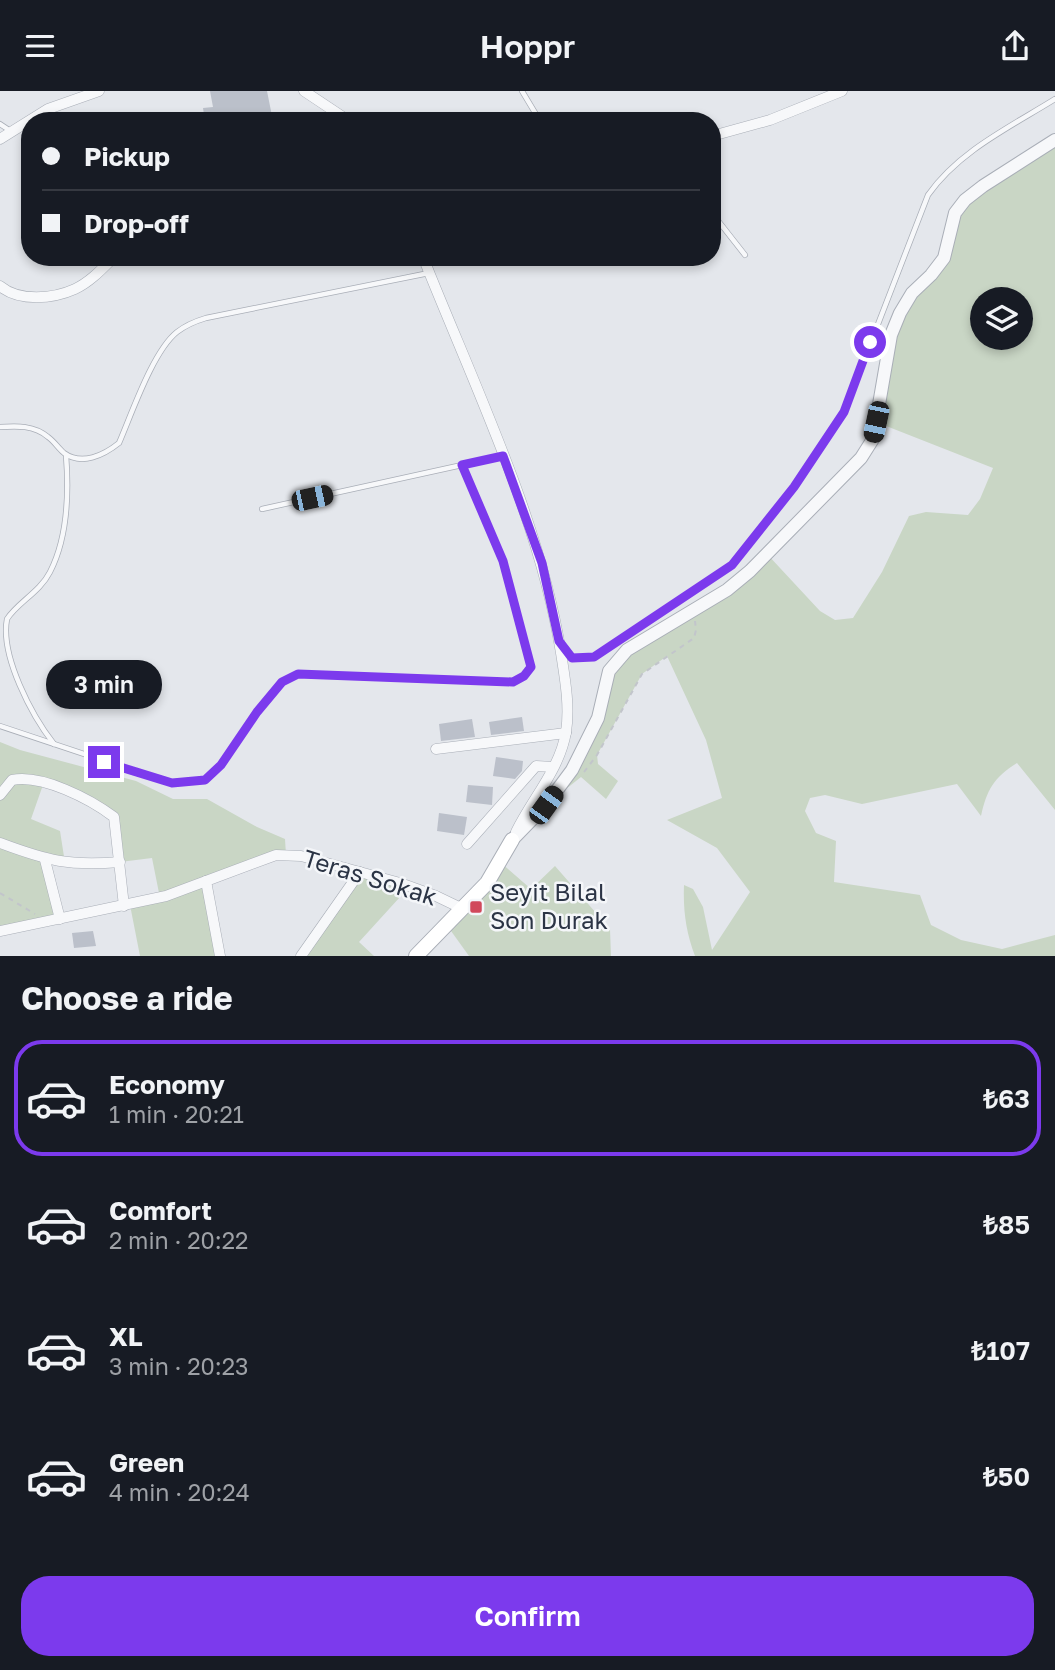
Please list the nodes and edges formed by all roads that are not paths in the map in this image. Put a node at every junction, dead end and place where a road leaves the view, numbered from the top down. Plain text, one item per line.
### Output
1 (99, 91) edge
2 (304, 91) edge
3 (522, 91) edge
4 (842, 91) edge
5 (75, 95) edge
6 (1055, 99) edge
7 (43, 112) edge
8 (336, 112) edge
9 (535, 112) edge
10 (0, 124) edge
11 (21, 125) edge
12 (10, 131) junction
13 (721, 134) edge
14 (0, 139) edge
15 (1055, 139) edge
16 (721, 224) edge
17 (745, 255) dead end
18 (106, 266) edge
19 (426, 266) edge
20 (429, 273) junction
21 (0, 286) edge
22 (0, 427) edge
23 (65, 454) junction
24 (503, 456) junction
25 (462, 465) junction
26 (262, 509) dead end
27 (559, 641) junction
28 (0, 726) edge
29 (566, 733) junction
30 (55, 745) junction
31 (436, 749) dead end
32 (553, 767) junction
33 (0, 795) edge
34 (512, 840) junction
35 (0, 843) edge
36 (467, 844) dead end
37 (45, 860) junction
38 (120, 862) junction
39 (360, 872) junction
40 (206, 881) junction
41 (124, 906) junction
42 (461, 908) junction
43 (55, 920) junction
44 (0, 931) edge
45 (220, 956) edge
46 (301, 956) edge
47 (416, 956) edge

1 - 5 street
2 - 8 street
3 - 9 lane
4 - 13 street
5 - 7 street
6 - 27 lane
10 - 12 lane
11 - 12 street
12 - 14 street
15 - 34 street
16 - 17 lane
18 - 21 street
19 - 20 street
20 - 23 lane
20 - 24 street
22 - 23 lane
23 - 30 lane
24 - 25 lane
24 - 27 street
25 - 26 lane
25 - 30 lane
27 - 29 street
28 - 30 lane
29 - 31 street
29 - 32 street
32 - 34 street
32 - 36 street
33 - 38 street
34 - 42 main road
35 - 37 street
37 - 38 street
37 - 43 street
38 - 41 street
39 - 40 street, Teras Sokak
39 - 42 street, Teras Sokak
39 - 46 street
40 - 41 street
40 - 45 street
41 - 43 street
42 - 47 main road
43 - 44 street

